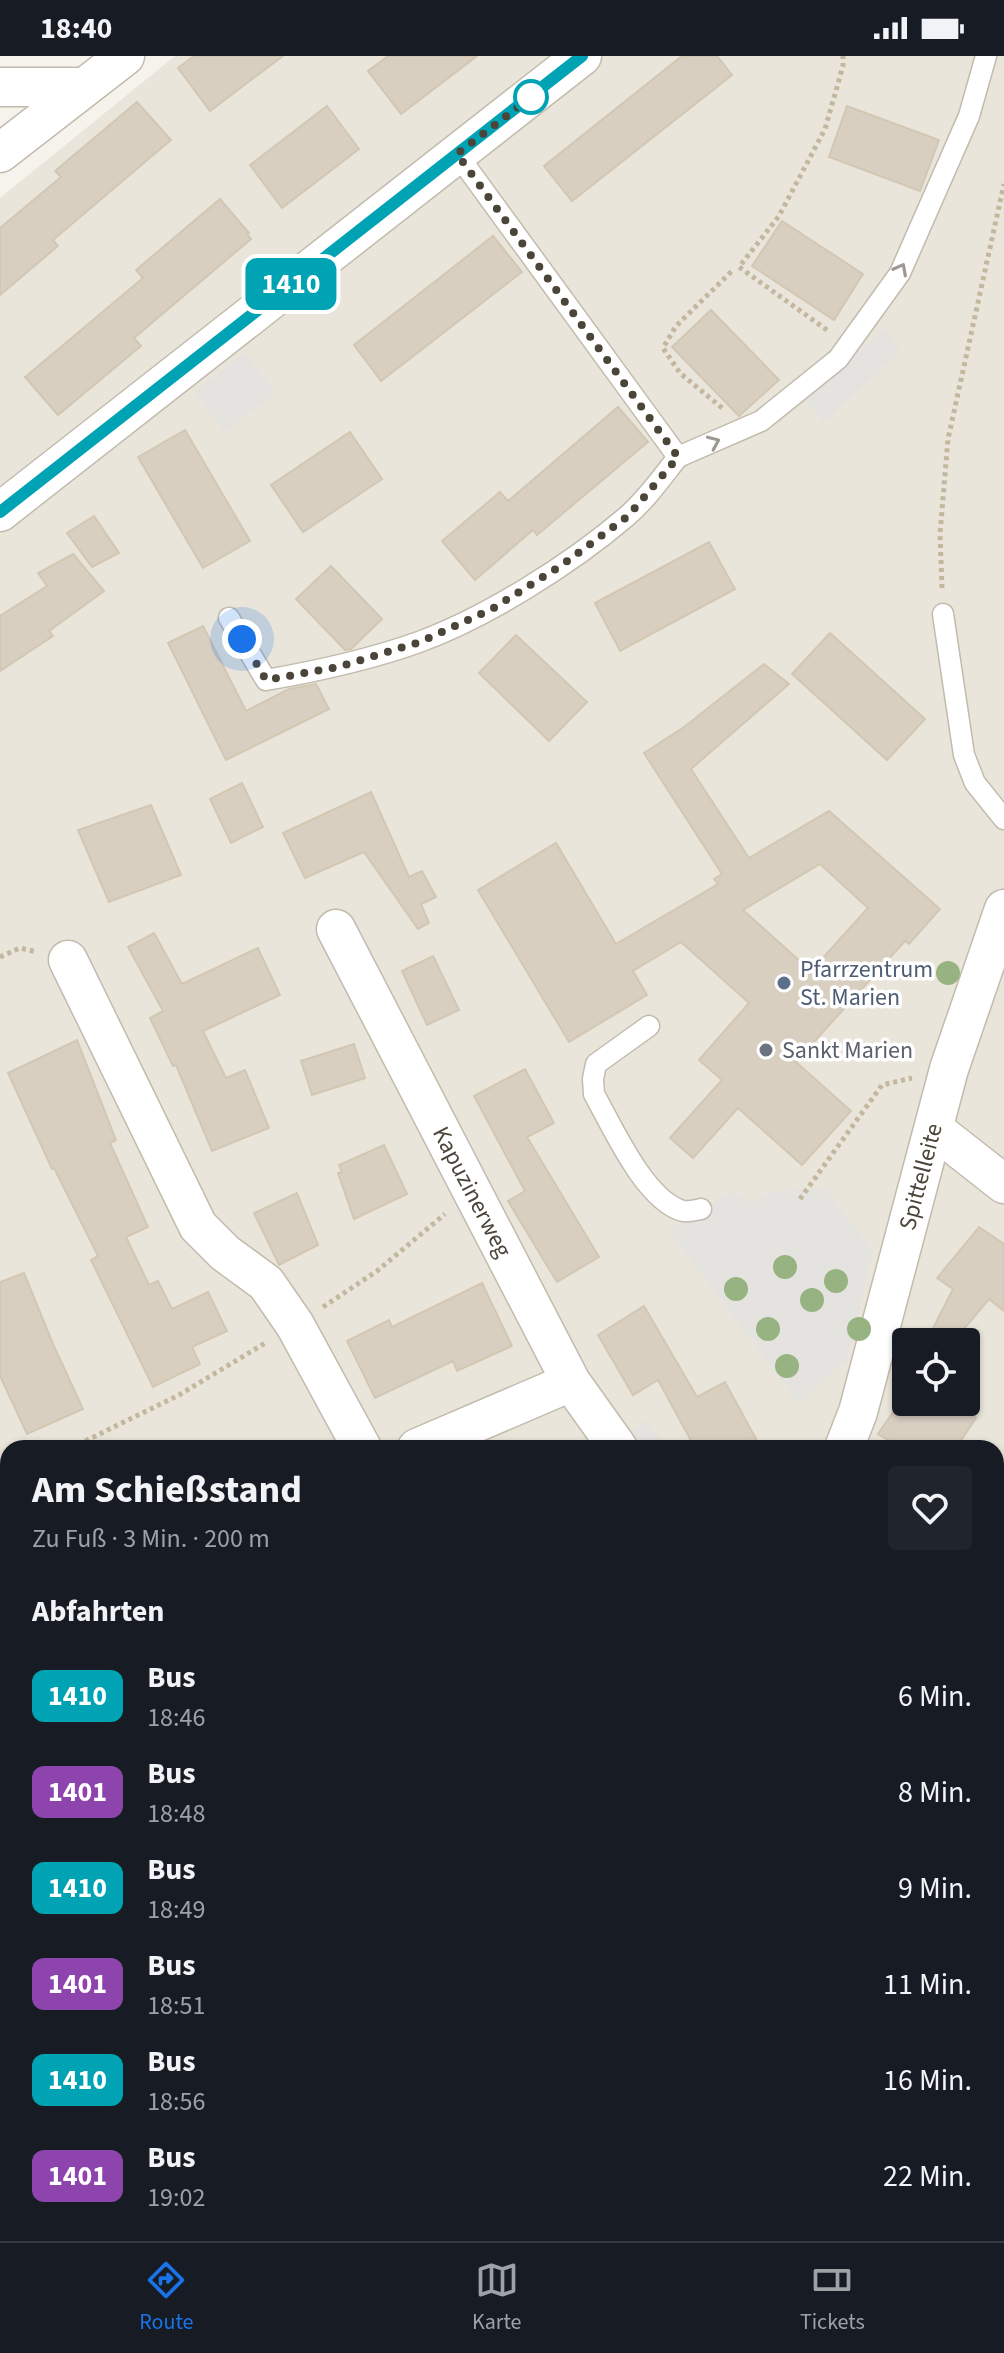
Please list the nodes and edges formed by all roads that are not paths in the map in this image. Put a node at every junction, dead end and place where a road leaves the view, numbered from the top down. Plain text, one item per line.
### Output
1 (125, 56) edge
2 (582, 56) edge
3 (986, 56) edge
4 (0, 87) edge
5 (83, 87) junction
6 (0, 153) edge
7 (457, 154) junction
8 (678, 457) junction
9 (0, 512) edge
10 (943, 614) road end
11 (229, 618) dead end
12 (1004, 819) edge
13 (1004, 909) edge
14 (336, 929) dead end
15 (68, 960) dead end
16 (649, 1026) dead end
17 (934, 1129) junction
18 (1004, 1184) edge
19 (701, 1209) dead end
20 (571, 1382) junction
21 (358, 1440) edge
22 (436, 1440) edge
23 (612, 1440) edge
24 (847, 1440) edge

1 - 5 street
2 - 7 street
8 -> 3 lane
4 - 5 street
5 - 6 street
7 - 8 lane
7 - 9 street
8 - 11 lane
10 - 12 lane
13 - 17 street, Spittelleite
14 - 20 street, Kapuzinerweg
15 - 21 street
16 - 19 lane
17 - 18 street
17 - 24 street, Spittelleite
20 - 22 street
20 - 23 street, Kapuzinerweg

